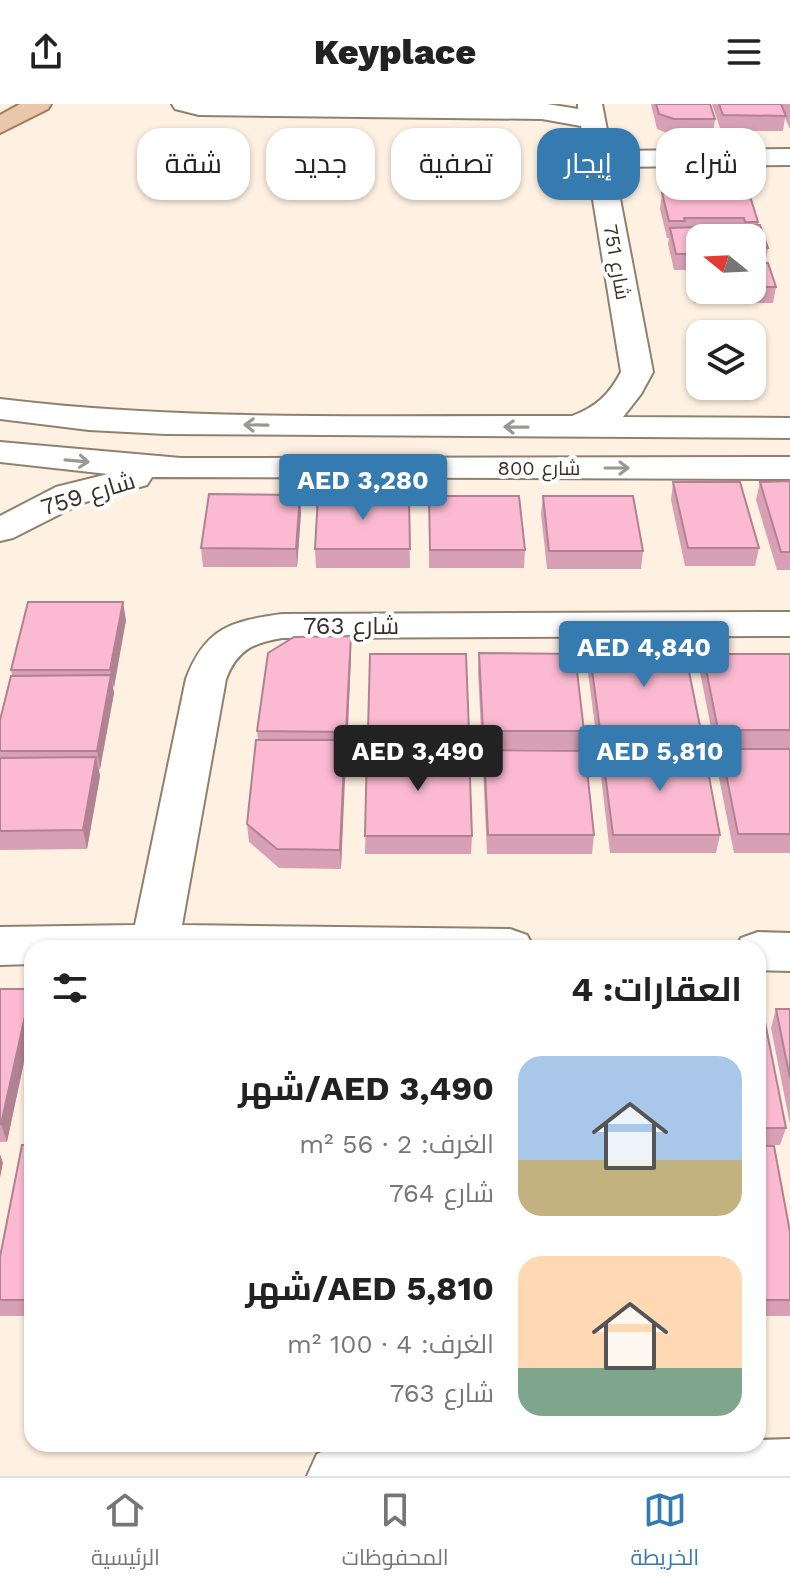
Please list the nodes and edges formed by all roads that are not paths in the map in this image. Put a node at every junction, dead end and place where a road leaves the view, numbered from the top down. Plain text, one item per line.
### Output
1 (39, 104) edge
2 (184, 104) edge
3 (478, 107) edge
4 (592, 113) edge
5 (0, 125) edge
6 (640, 159) edge
7 (789, 159) edge
8 (606, 200) edge
9 (637, 372) junction
10 (0, 409) edge
11 (571, 428) junction
12 (740, 428) junction
13 (790, 428) edge
14 (0, 452) edge
15 (790, 468) edge
16 (181, 469) junction
17 (0, 530) edge
18 (790, 624) edge
19 (156, 940) edge
20 (0, 946) edge
21 (24, 946) edge
22 (766, 951) edge
23 (790, 952) edge
24 (790, 1471) edge
25 (339, 1476) edge

1 - 5 main road
2 - 3 street
3 - 4 street
6 - 7 street
8 - 9 street, شارع 751
9 - 11 street
9 - 12 street
11 -> 10 street, شارع 800
11 - 12 street, شارع 800
12 - 13 street, شارع 800
14 -> 16 street, شارع 800
16 -> 15 street, شارع 800
16 - 17 street, شارع 759
18 - 19 street, شارع 763
20 - 21 street
22 - 23 street
24 - 25 street

